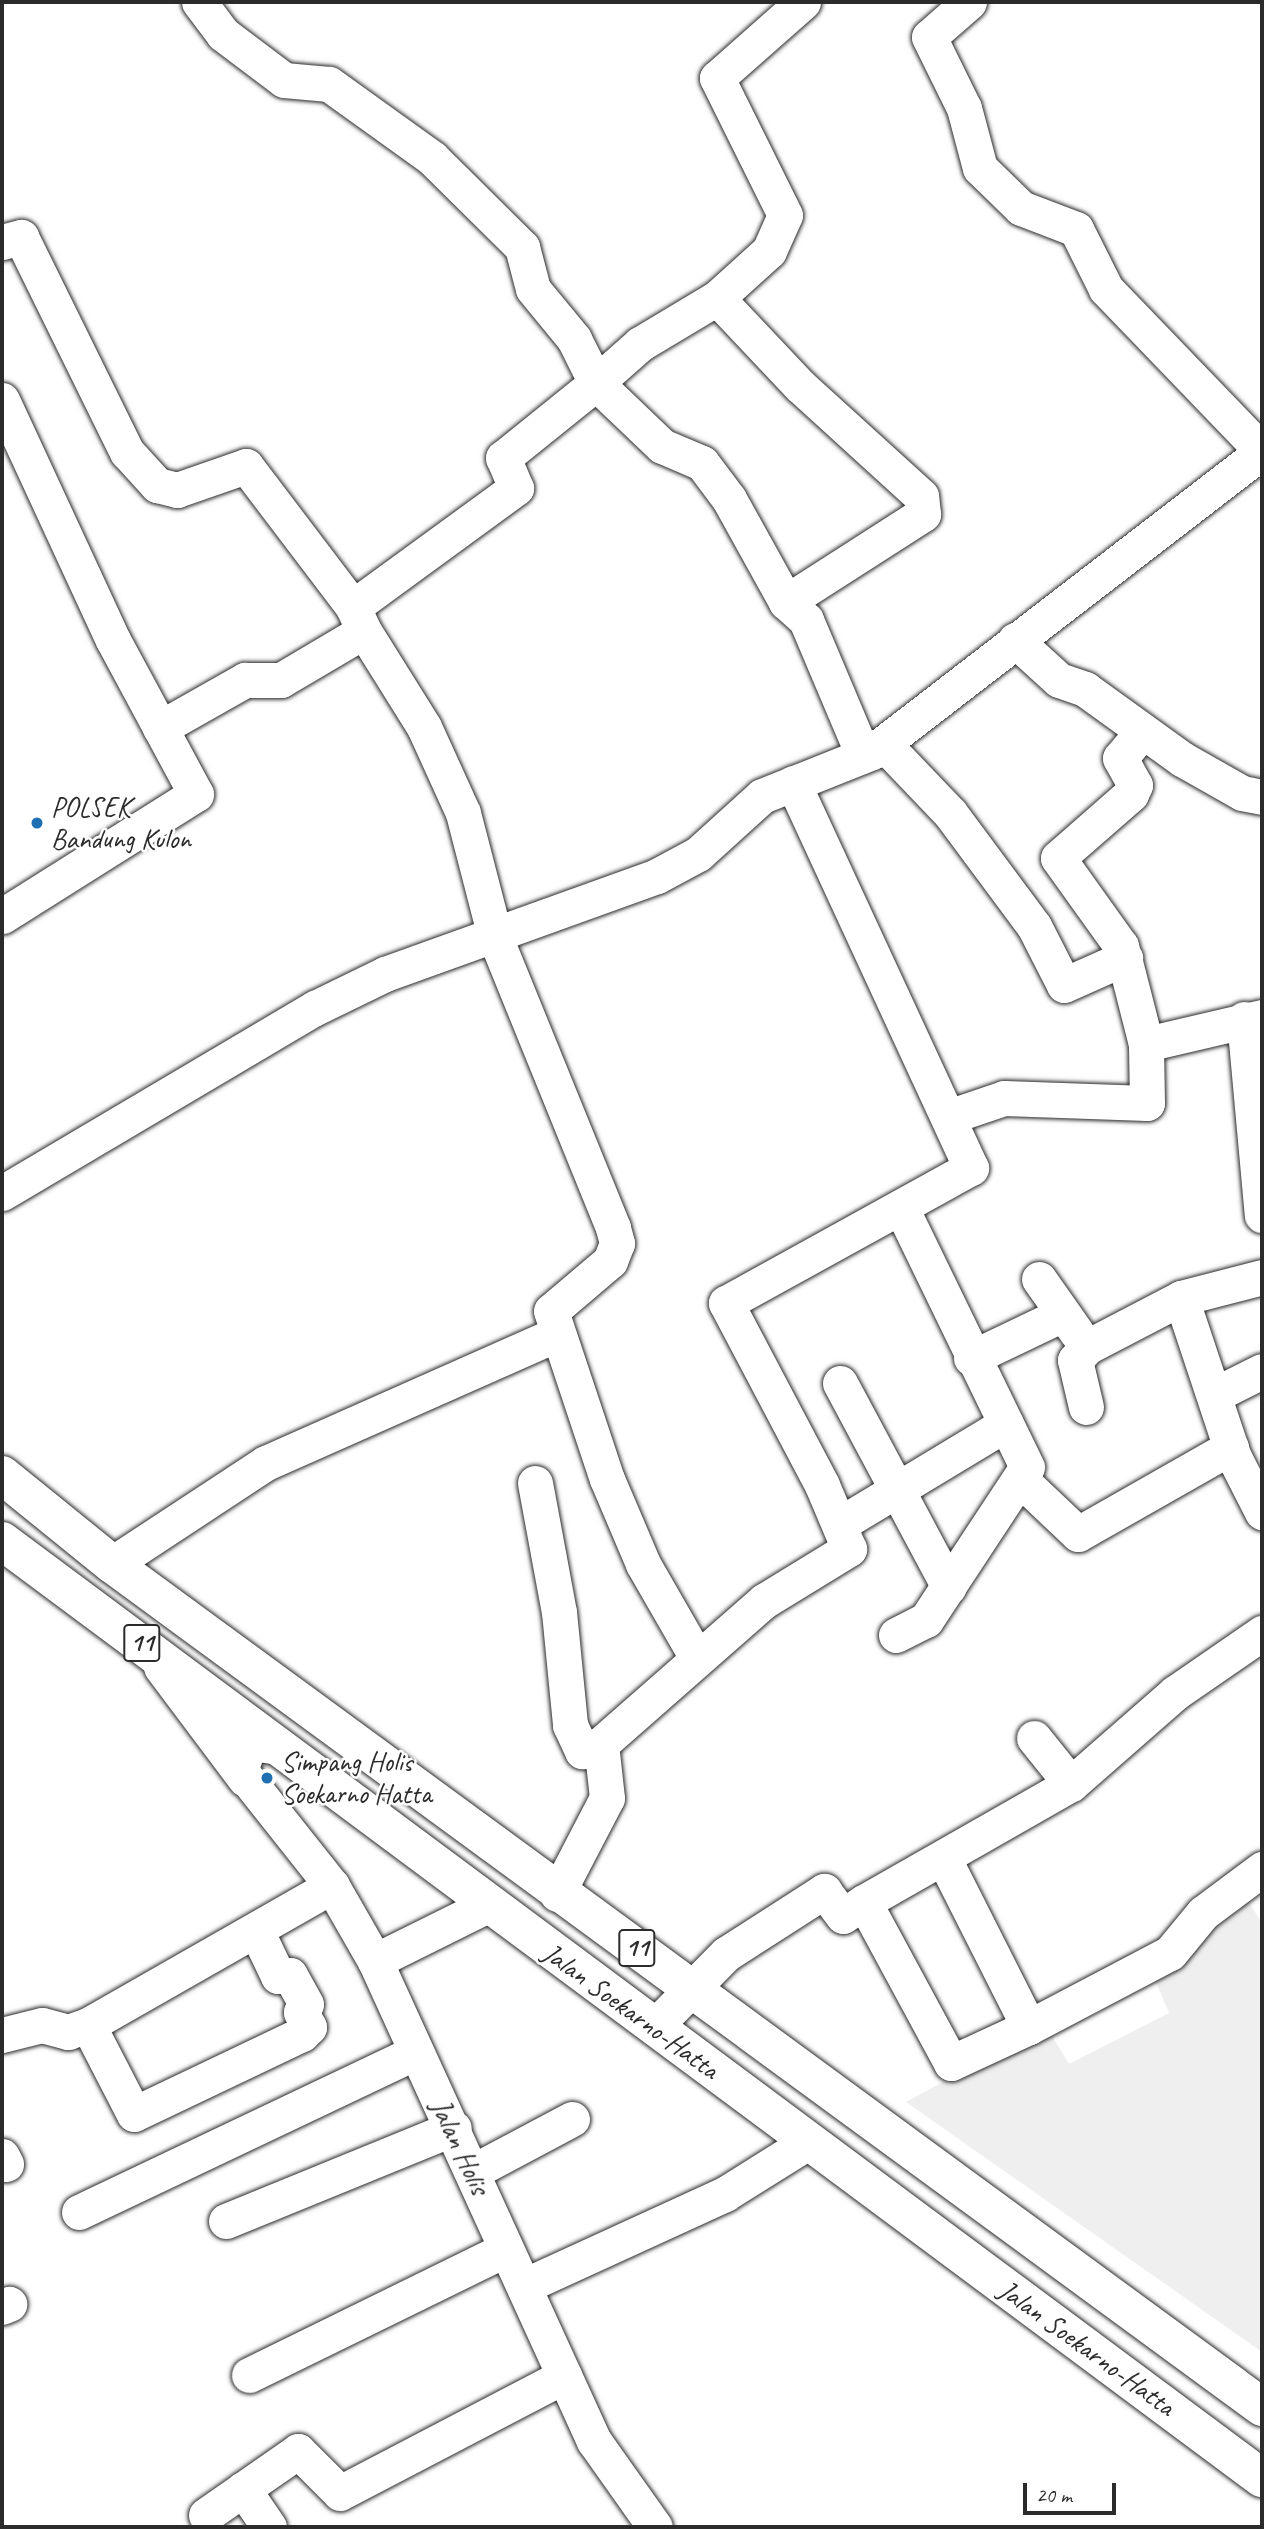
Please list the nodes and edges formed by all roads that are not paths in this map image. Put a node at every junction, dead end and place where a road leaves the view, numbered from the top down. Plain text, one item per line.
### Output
1 (199, 2) edge
2 (803, 2) edge
3 (969, 2) edge
4 (2, 242) edge
5 (717, 298) junction
6 (596, 383) junction
7 (2, 400) edge
8 (1262, 452) edge
9 (786, 602) junction
10 (358, 619) junction
11 (1015, 640) junction
12 (160, 728) junction
13 (1142, 732) junction
14 (873, 750) junction
15 (793, 783) junction
16 (1262, 797) edge
17 (2, 916) edge
18 (495, 937) junction
19 (1125, 958) junction
20 (1253, 1018) edge
21 (1146, 1044) junction
22 (951, 1116) junction
23 (2, 1193) edge
24 (901, 1207) junction
25 (1262, 1215) edge
26 (1262, 1278) edge
27 (1038, 1279) dead end
28 (1181, 1298) junction
29 (1063, 1314) junction
30 (557, 1335) junction
31 (1087, 1347) junction
32 (971, 1358) junction
33 (1262, 1371) edge
34 (840, 1382) dead end
35 (1216, 1394) junction
36 (1086, 1407) dead end
37 (1006, 1424) junction
38 (1231, 1447) junction
39 (6, 1473) edge
40 (1020, 1479) junction
41 (535, 1483) dead end
42 (896, 1495) junction
43 (1262, 1513) edge
44 (840, 1524) junction
45 (2, 1541) edge
46 (112, 1564) junction
47 (949, 1587) junction
48 (1262, 1633) edge
49 (896, 1635) dead end
50 (145, 1645) junction
51 (696, 1656) junction
52 (1034, 1738) dead end
53 (601, 1744) junction
54 (279, 1747) junction
55 (245, 1779) junction
56 (1071, 1784) junction
57 (945, 1861) junction
58 (1262, 1869) edge
59 (332, 1886) junction
60 (557, 1894) junction
61 (864, 1902) junction
62 (486, 1906) junction
63 (256, 1930) junction
64 (375, 1961) junction
65 (687, 1986) junction
66 (88, 2025) junction
67 (654, 2027) junction
68 (1029, 2027) junction
69 (2, 2035) edge
70 (416, 2052) junction
71 (572, 2119) dead end
72 (454, 2128) junction
73 (808, 2143) junction
74 (474, 2171) junction
75 (79, 2212) dead end
76 (226, 2221) dead end
77 (506, 2249) junction
78 (524, 2286) junction
79 (249, 2375) dead end
80 (565, 2376) junction
81 (1262, 2407) edge
82 (1262, 2477) edge
83 (243, 2489) junction
84 (206, 2515) dead end
85 (269, 2527) edge
86 (654, 2527) edge

1 - 6 street
2 - 5 street
3 - 8 street
4 - 10 street
5 - 6 street
5 - 9 street
6 - 9 street
6 - 10 street
7 - 12 street
8 - 11 street
9 - 14 street
10 - 12 street
10 - 18 street
11 - 13 street
11 - 14 street
12 - 17 street
13 - 16 street
13 - 19 street
14 - 15 street
14 - 19 street
15 - 18 street
15 - 22 street
18 - 23 street
18 - 30 street
19 - 21 street
20 - 21 street
20 - 25 street
21 - 22 street
22 - 24 street
24 - 32 street
24 - 44 street
26 - 28 street
27 - 29 street
28 - 31 street
28 - 35 street
29 - 31 street
29 - 32 street
30 - 46 street
30 - 51 street
31 - 36 street
32 - 37 street
33 - 35 street
34 - 42 street
35 - 38 street
37 - 40 street
37 - 42 street
38 - 40 street
38 - 43 street
39 - 46 highway, Jalan Soekarno-Hatta / 11
40 - 47 street
41 - 53 street
42 - 44 street
42 - 47 street
44 - 51 street
45 - 50 highway, Jalan Soekarno-Hatta / 11
46 - 60 highway, Jalan Soekarno-Hatta / 11
47 - 49 street
48 - 56 street
50 - 54 highway, Jalan Soekarno-Hatta / 11
50 - 55 street, Jalan Holis
51 - 53 street
52 - 56 street
53 - 60 street
54 - 55 street
54 - 62 highway, Jalan Soekarno-Hatta / 11
55 - 59 street, Jalan Holis
56 - 57 street
57 - 61 street
57 - 68 street
58 - 68 street
59 - 63 street
59 - 64 street, Jalan Holis
60 - 65 highway, Jalan Soekarno-Hatta / 11
61 - 65 street
61 - 68 street
62 - 64 street
62 - 67 highway, Jalan Soekarno-Hatta / 11
63 - 66 street
63 - 66 street
64 - 70 street, Jalan Holis
65 - 67 street
65 - 81 highway, Jalan Soekarno-Hatta / 11
66 - 69 street
67 - 73 highway, Jalan Soekarno-Hatta / 11
70 - 72 street, Jalan Holis
70 - 75 street
71 - 74 street
72 - 74 street, Jalan Holis
72 - 76 street
73 - 78 street
73 - 82 highway, Jalan Soekarno-Hatta / 11
74 - 77 street, Jalan Holis
77 - 78 street, Jalan Holis
77 - 79 street
78 - 80 street, Jalan Holis
80 - 83 street
80 - 86 street, Jalan Holis
83 - 84 street
83 - 85 street

